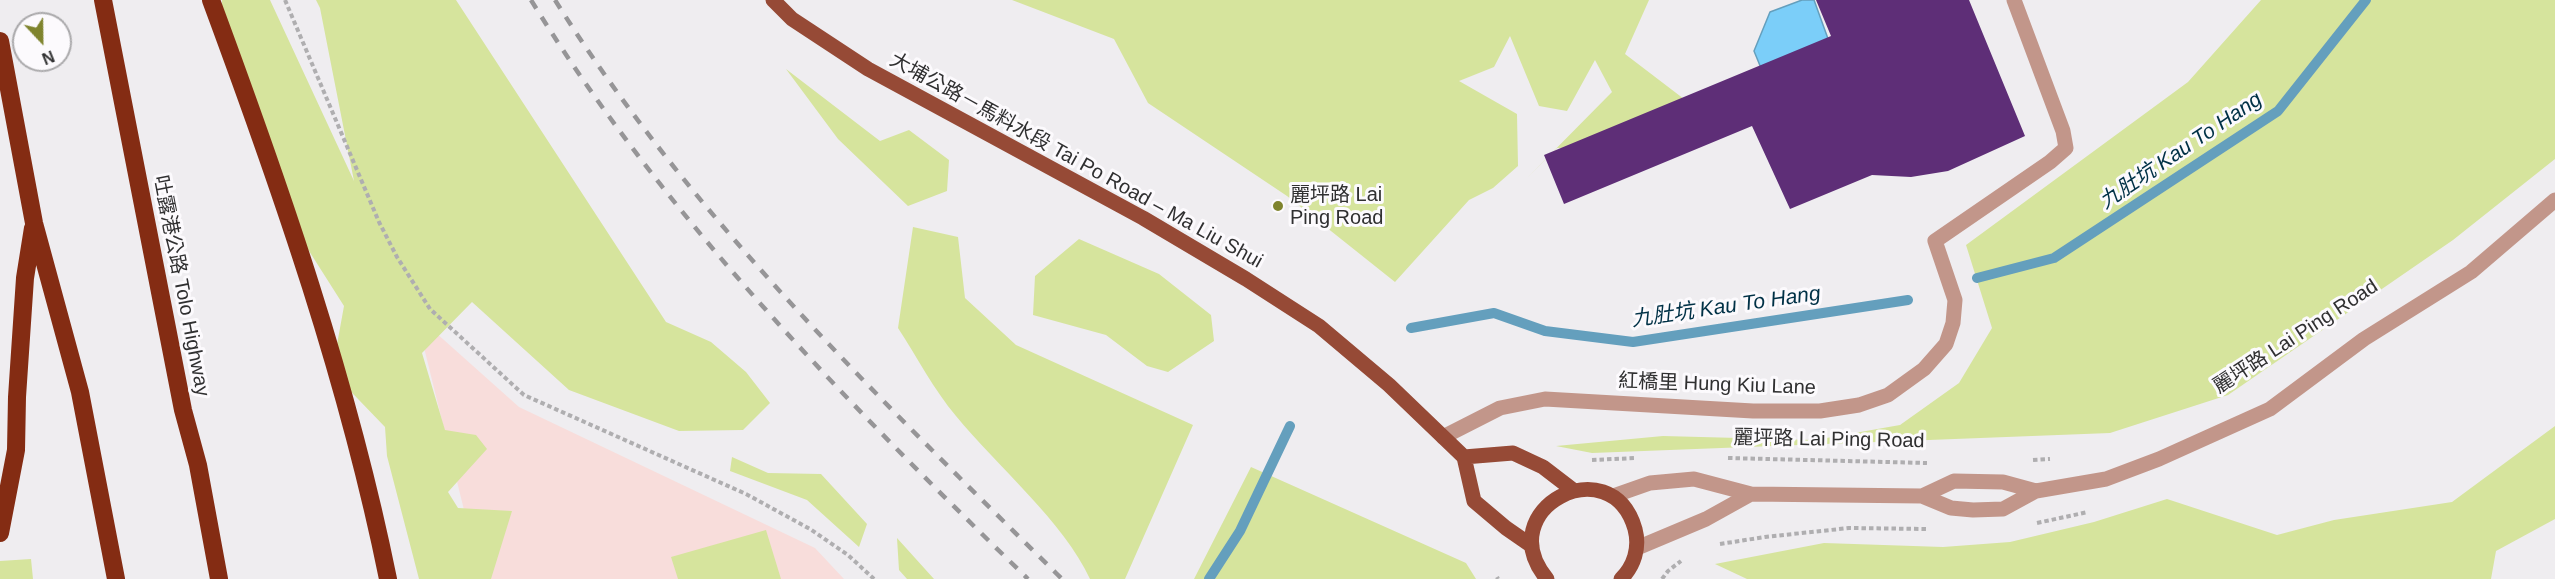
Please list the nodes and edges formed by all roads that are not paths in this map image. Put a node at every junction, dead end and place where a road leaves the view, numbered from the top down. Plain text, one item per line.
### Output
1 (103, 0) edge
2 (211, 0) edge
3 (773, 0) edge
4 (2014, 0) edge
5 (0, 41) edge
6 (2555, 200) edge
7 (34, 223) junction
8 (1443, 437) junction
9 (1464, 457) junction
10 (1573, 490) junction
11 (2036, 491) junction
12 (1751, 494) junction
13 (1613, 495) junction
14 (1922, 496) junction
15 (0, 533) edge
16 (1532, 546) junction
17 (1637, 548) junction
18 (116, 579) edge
19 (219, 579) edge
20 (387, 579) edge
21 (1547, 579) edge
22 (1620, 579) edge

1 - 19 highway, 吐露港公路 Tolo Highway
2 - 20 highway
3 - 8 main road, 大埔公路－馬料水段 Tai Po Road – Ma Liu Shui
4 - 8 street, 紅橋里 Hung Kiu Lane
5 - 7 highway
6 - 11 street, 麗坪路 Lai Ping Road
7 - 15 highway
7 - 18 highway
8 - 9 main road, 大埔公路－馬料水段 Tai Po Road – Ma Liu Shui
9 - 10 main road
9 - 16 main road
10 - 13 main road
10 - 16 main road
11 - 14 street, 麗坪路 Lai Ping Road
11 - 14 street, 麗坪路 Lai Ping Road
12 - 13 street, 麗坪路 Lai Ping Road
12 - 14 street, 麗坪路 Lai Ping Road
12 - 17 street, 麗坪路 Lai Ping Road
13 - 17 main road
16 - 21 main road
17 - 22 main road

